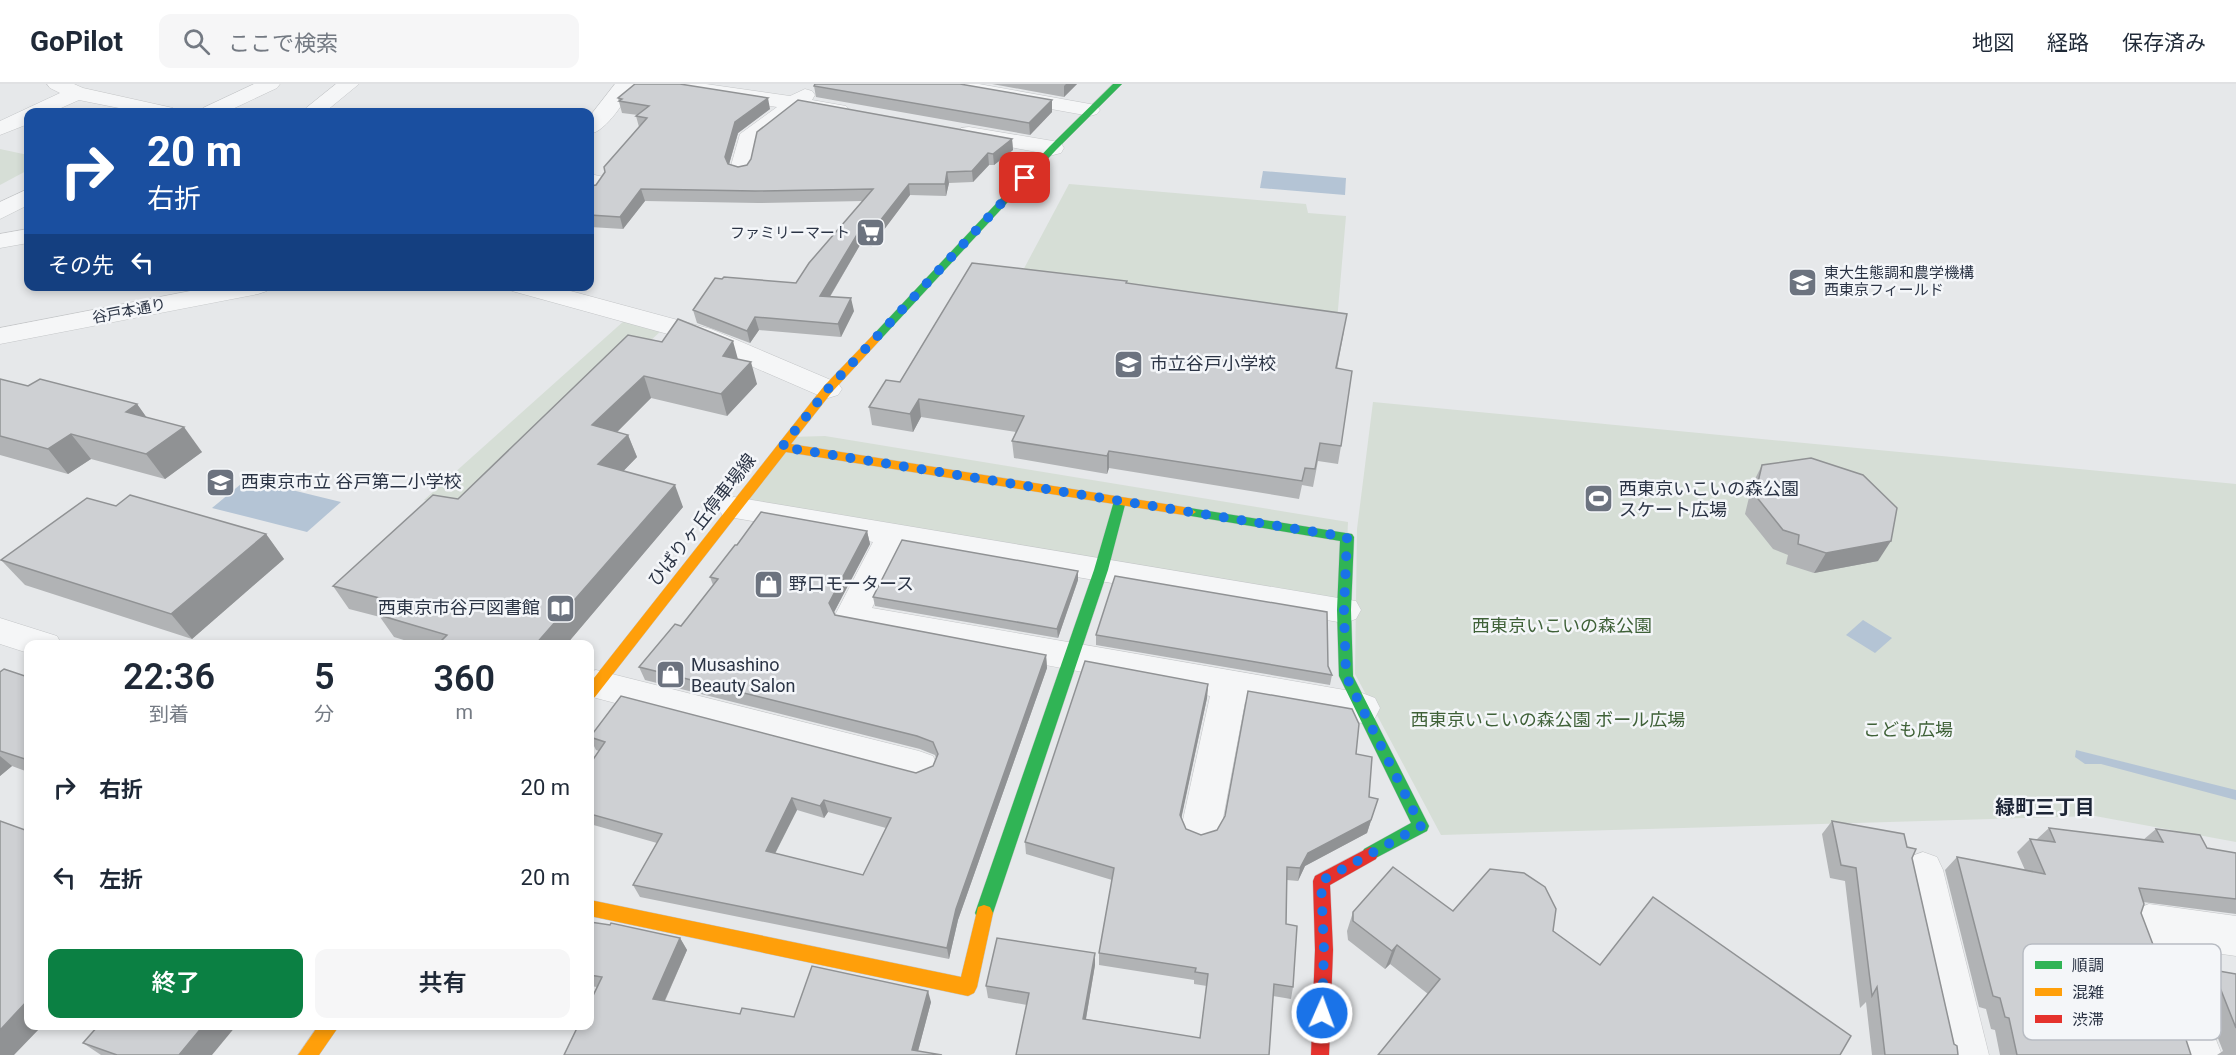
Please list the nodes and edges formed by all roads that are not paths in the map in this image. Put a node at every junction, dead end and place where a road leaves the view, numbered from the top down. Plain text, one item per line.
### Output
1 (57, 84) edge
2 (270, 84) edge
3 (349, 84) edge
4 (625, 84) edge
5 (665, 84) edge
6 (819, 84) edge
7 (945, 84) edge
8 (1118, 84) edge
9 (77, 93) junction
10 (796, 102) junction
11 (45, 108) edge
12 (147, 108) edge
13 (219, 108) edge
14 (319, 108) edge
15 (1090, 110) junction
16 (855, 113) edge
17 (594, 124) edge
18 (949, 130) edge
19 (1053, 148) junction
20 (741, 169) edge
21 (24, 198) edge
22 (0, 212) edge
23 (24, 237) edge
24 (0, 241) edge
25 (232, 291) edge
26 (539, 291) edge
27 (0, 336) edge
28 (828, 389) junction
29 (782, 447) junction
30 (1120, 501) junction
31 (734, 508) junction
32 (893, 534) junction
33 (1101, 570) junction
34 (1344, 610) junction
35 (0, 631) edge
36 (29, 640) edge
37 (1071, 658) junction
38 (1230, 686) junction
39 (594, 687) edge
40 (594, 688) edge
41 (1362, 708) junction
42 (919, 767) dead end
43 (1202, 829) dead end
44 (1923, 870) dead end
45 (594, 909) edge
46 (2236, 936) edge
47 (2157, 944) edge
48 (327, 1030) edge
49 (2193, 1040) edge
50 (307, 1055) edge
51 (1320, 1055) edge
52 (1966, 1055) edge
53 (2199, 1055) edge

1 - 9 street
2 - 13 street
3 - 14 street
4 - 17 street
5 - 10 street
6 - 10 street
7 - 15 street
8 - 15 street, ひばりヶ丘停車場線
9 - 11 street
9 - 12 street
10 - 16 street
10 - 20 street
15 - 19 street, ひばりヶ丘停車場線
18 - 19 street
19 - 28 street, ひばりヶ丘停車場線
21 - 22 street
23 - 24 street
25 - 27 street, 谷戸本通り
26 - 28 street
28 - 29 street, ひばりヶ丘停車場線
29 - 30 street
29 - 31 street, ひばりヶ丘停車場線
30 - 33 street
30 - 34 street
31 - 32 street
31 - 39 street, ひばりヶ丘停車場線
32 - 33 street
32 - 37 street
33 - 34 street
33 - 37 street
34 - 41 street
35 - 36 street
37 - 38 street
37 - 45 street
38 - 41 street
38 - 43 street
40 - 42 street
41 - 51 street
44 - 52 street
46 - 47 street
48 - 50 street
49 - 53 street

